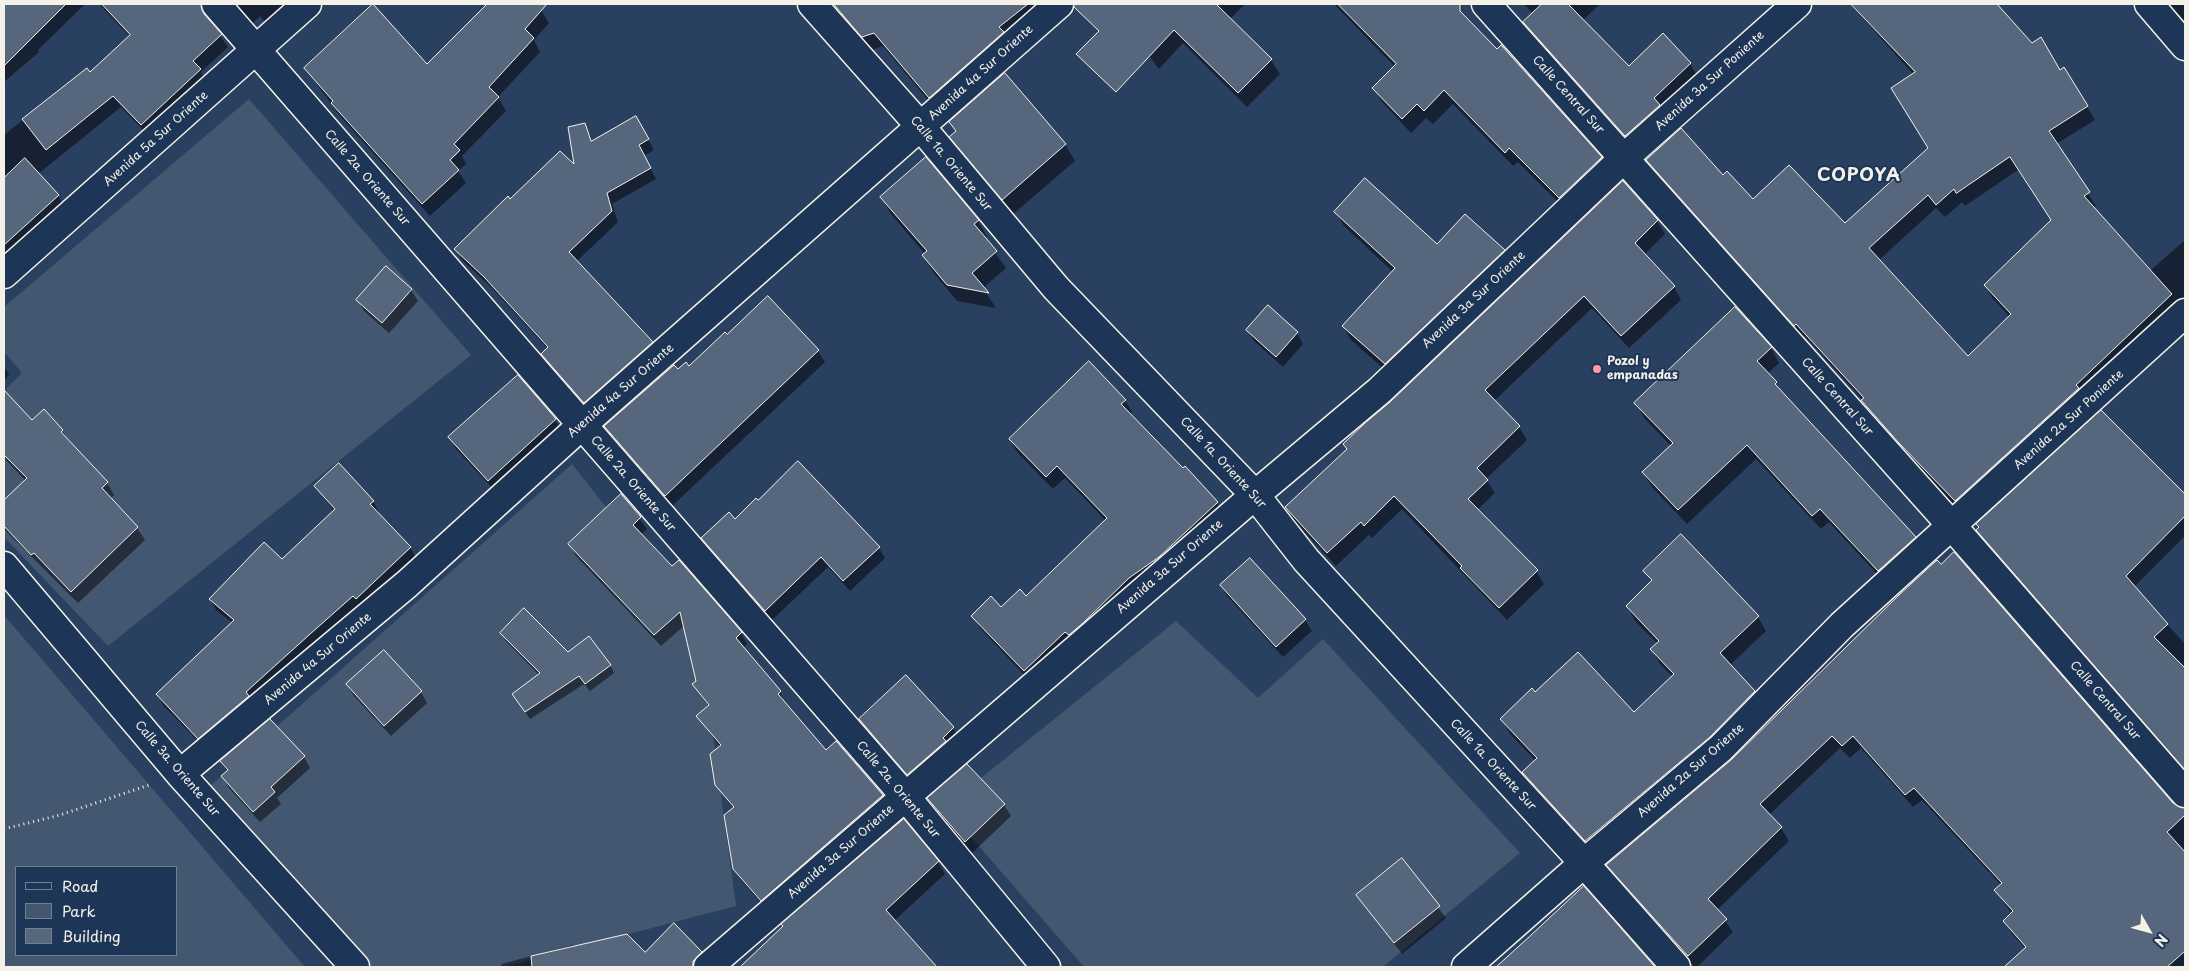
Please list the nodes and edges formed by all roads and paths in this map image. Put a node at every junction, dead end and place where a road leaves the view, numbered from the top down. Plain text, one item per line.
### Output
1 (216, 4) edge
2 (307, 4) edge
3 (812, 4) edge
4 (1059, 4) edge
5 (1486, 4) edge
6 (1797, 4) edge
7 (2149, 4) edge
8 (2185, 46) edge
9 (256, 50) junction
10 (921, 127) junction
11 (1624, 158) junction
12 (4, 274) edge
13 (2185, 313) edge
14 (582, 425) junction
15 (1255, 494) junction
16 (1952, 526) junction
17 (4, 566) edge
18 (180, 774) junction
19 (2185, 794) edge
20 (905, 796) junction
21 (4, 829) edge
22 (1584, 863) junction
23 (355, 967) edge
24 (708, 967) edge
25 (1046, 967) edge
26 (1466, 967) edge
27 (1676, 967) edge

1 - 9 street, Calle 2a. Oriente Sur
2 - 9 street, Avenida 5a Sur Oriente
3 - 10 street, Calle 1a. Oriente Sur
4 - 10 street, Avenida 4a Sur Oriente
5 - 11 street, Calle Central Sur
6 - 11 street, Avenida 3a Sur Poniente
7 - 8 street
9 - 12 street, Avenida 5a Sur Oriente
9 - 14 street, Calle 2a. Oriente Sur
10 - 14 street, Avenida 4a Sur Oriente
10 - 15 street, Calle 1a. Oriente Sur
11 - 15 street, Avenida 3a Sur Oriente
11 - 16 street, Calle Central Sur
13 - 16 street, Avenida 2a Sur Poniente
14 - 18 street, Avenida 4a Sur Oriente
14 - 20 street, Calle 2a. Oriente Sur
15 - 20 street, Avenida 3a Sur Oriente
15 - 22 street, Calle 1a. Oriente Sur
16 - 19 street, Calle Central Sur
16 - 22 street, Avenida 2a Sur Oriente
17 - 18 street, Calle 3a. Oriente Sur
18 - 21 path
18 - 23 street, Calle 3a. Oriente Sur
20 - 24 street, Avenida 3a Sur Oriente
20 - 25 street, Calle 2a. Oriente Sur
22 - 26 street, Avenida 2a Sur Oriente
22 - 27 street, Calle 1a. Oriente Sur

